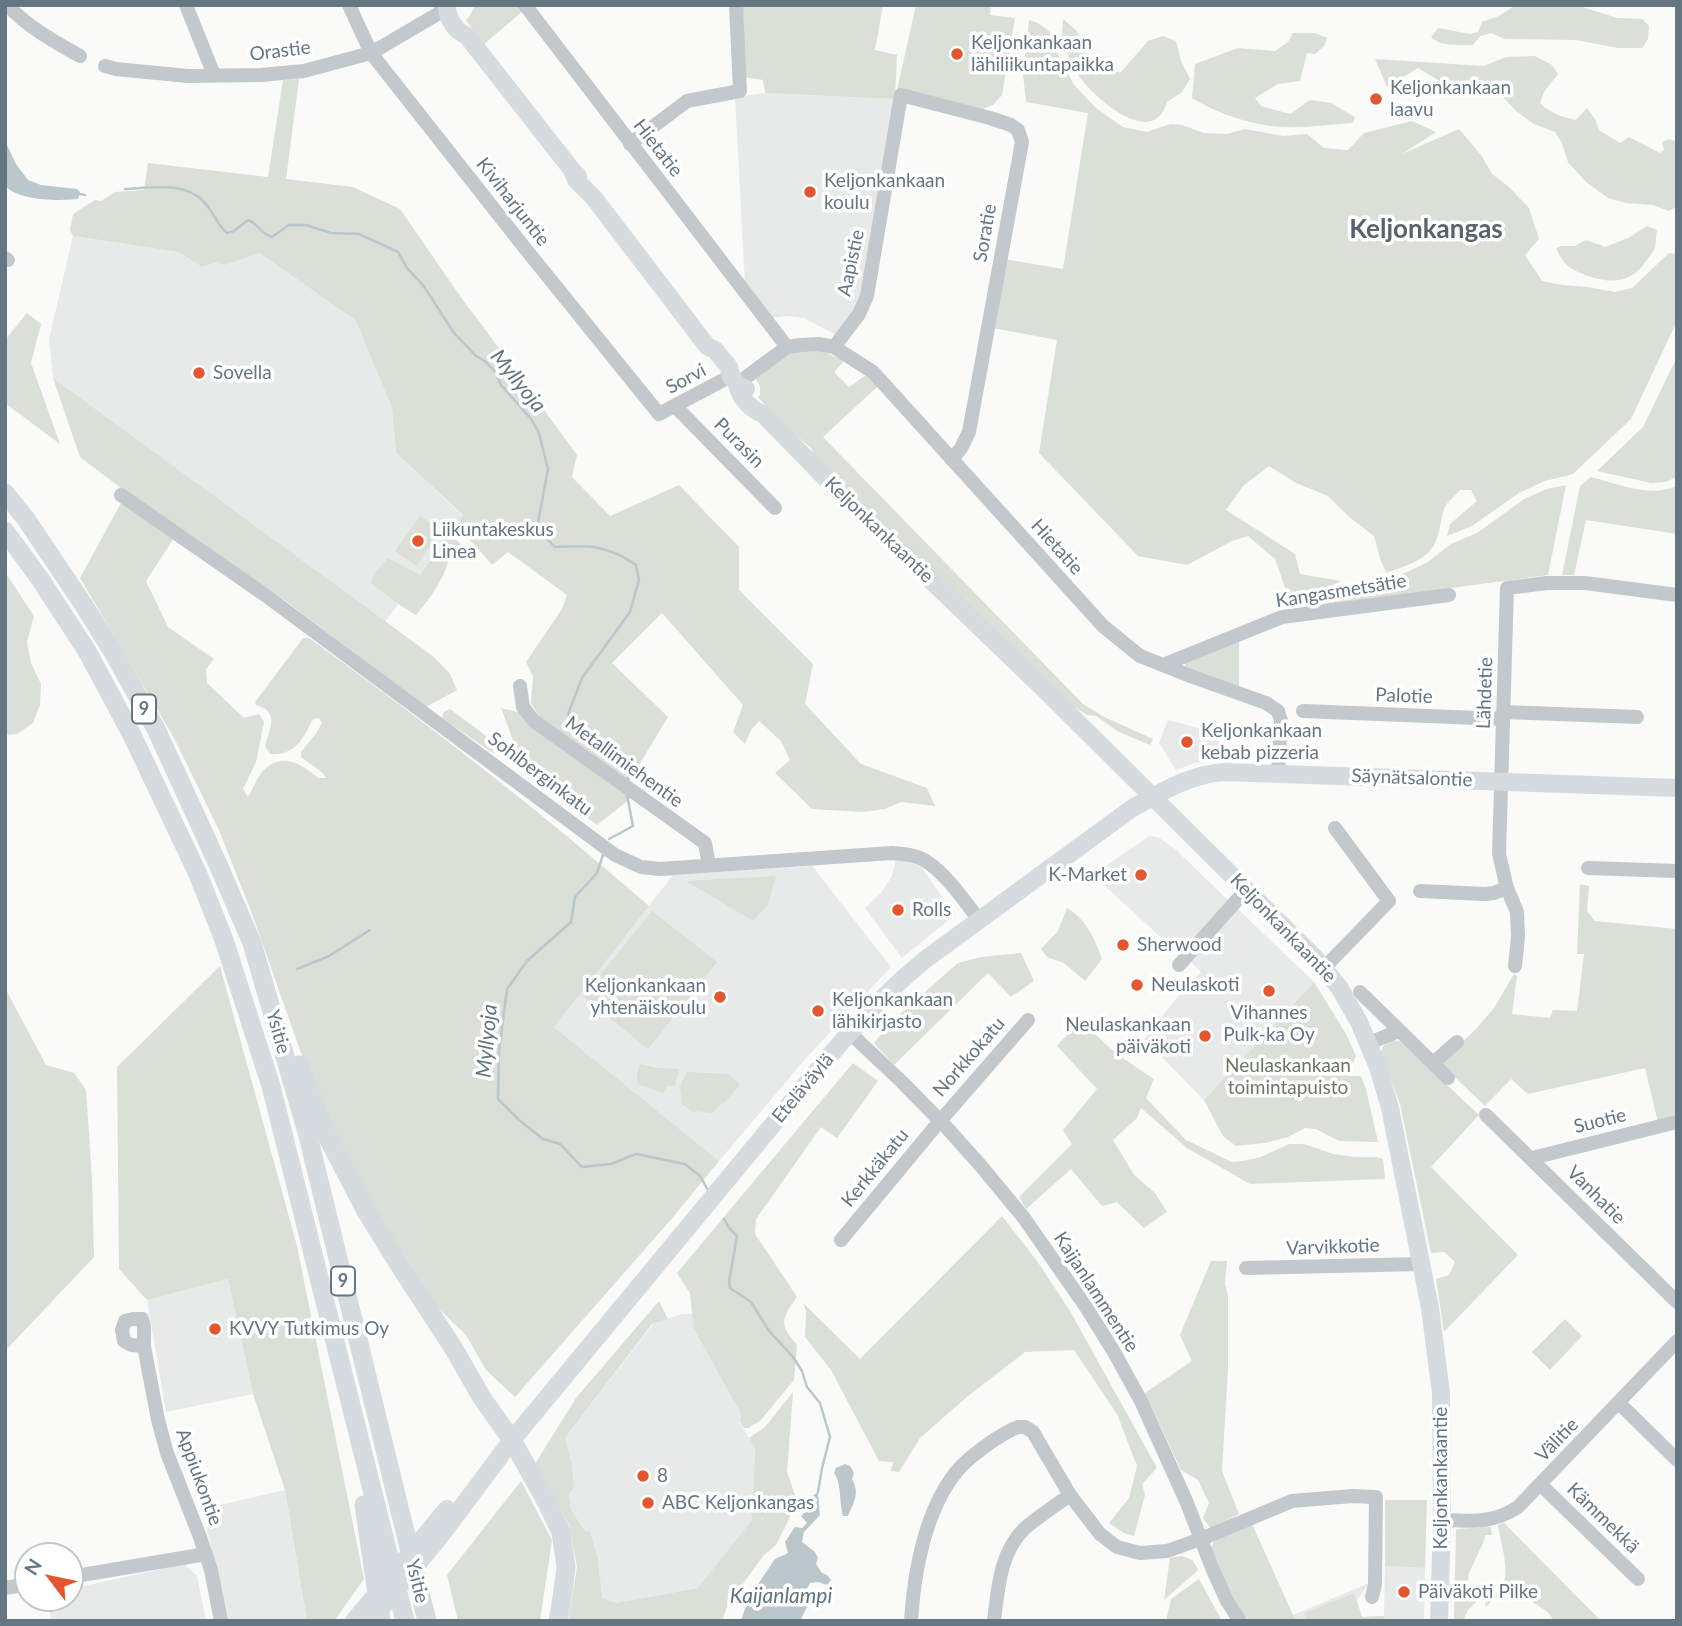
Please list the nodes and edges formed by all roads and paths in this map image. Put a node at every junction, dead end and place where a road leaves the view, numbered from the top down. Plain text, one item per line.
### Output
1 (7, 5) edge
2 (186, 5) edge
3 (349, 5) edge
4 (525, 5) edge
5 (736, 5) edge
6 (447, 6) edge
7 (371, 53) junction
8 (80, 56) dead end
9 (105, 66) dead end
10 (214, 75) junction
11 (901, 95) joint
12 (630, 144) junction
13 (787, 347) junction
14 (834, 347) junction
15 (734, 380) junction
16 (674, 407) junction
17 (659, 414) joint
18 (952, 460) junction
19 (5, 493) edge
20 (121, 495) dead end
21 (775, 508) dead end
22 (5, 531) edge
23 (1449, 595) dead end
24 (1677, 595) edge
25 (1163, 665) junction
26 (520, 686) dead end
27 (1303, 711) dead end
28 (1504, 716) junction
29 (1637, 717) dead end
30 (1278, 773) junction
31 (1501, 781) junction
32 (1677, 788) edge
33 (1152, 797) junction
34 (1335, 828) dead end
35 (709, 865) junction
36 (1588, 868) dead end
37 (1677, 871) edge
38 (1507, 888) junction
39 (1246, 890) junction
40 (1420, 891) dead end
41 (979, 919) junction
42 (252, 943) junction
43 (1179, 965) dead end
44 (1515, 967) dead end
45 (1324, 968) junction
46 (1360, 992) dead end
47 (1028, 1020) dead end
48 (1399, 1031) junction
49 (849, 1033) junction
50 (1457, 1042) dead end
51 (1369, 1043) junction
52 (1433, 1063) junction
53 (1448, 1078) dead end
54 (1486, 1115) dead end
55 (940, 1121) junction
56 (1677, 1122) edge
57 (1532, 1158) junction
58 (841, 1240) dead end
59 (1421, 1264) junction
60 (1246, 1268) dead end
61 (1677, 1302) edge
62 (1677, 1341) edge
63 (144, 1346) dead end
64 (346, 1387) junction
65 (1619, 1403) junction
66 (512, 1440) junction
67 (1677, 1460) edge
68 (1541, 1485) junction
69 (1070, 1495) junction
70 (1442, 1520) junction
71 (439, 1527) junction
72 (1201, 1539) junction
73 (206, 1554) junction
74 (84, 1575) edge
75 (1638, 1579) dead end
76 (1372, 1597) dead end
77 (221, 1621) edge
78 (354, 1621) edge
79 (371, 1621) edge
80 (381, 1621) edge
81 (405, 1621) edge
82 (427, 1621) edge
83 (558, 1621) edge
84 (911, 1621) edge
85 (994, 1621) edge
86 (1240, 1621) edge
87 (1439, 1621) edge

1 - 8 street
2 - 10 street
3 - 7 street, Kiviharjuntie
4 - 12 street, Hietatie
5 - 12 street
6 - 7 street, Orastie
6 - 15 main road, Keljonkankaantie
7 - 10 street, Orastie
7 - 17 street, Kiviharjuntie
9 - 10 street, Orastie
11 - 14 street, Aapistie
11 - 18 street, Soratie
12 - 13 street, Hietatie
13 - 14 street
13 - 15 street
14 - 18 street, Hietatie
15 - 16 street, Sorvi
15 - 33 main road, Keljonkankaantie
16 - 17 street, Sorvi
16 - 21 street, Purasin
18 - 25 street, Hietatie
19 - 42 highway, Ysitie / 9
20 - 35 street, Sohlberginkatu
22 - 64 highway, Ysitie / 9
23 - 25 street, Kangasmetsätie
24 - 28 street, Lähdetie
25 - 30 street, Hietatie
26 - 35 street, Metallimiehentie
27 - 28 street, Palotie
28 - 29 street, Palotie
28 - 31 street, Lähdetie
30 - 31 main road, Säynätsalontie
30 - 33 main road, Säynätsalontie
31 - 32 main road, Säynätsalontie
31 - 38 street, Lähdetie
33 - 39 main road, Keljonkankaantie
33 - 41 main road, Eteläväylä
34 - 45 street
35 - 41 street, Sohlberginkatu
36 - 37 street
38 - 40 street
38 - 44 street, Lähdetie
39 - 43 street
39 - 45 main road, Keljonkankaantie
41 - 49 main road, Eteläväylä
42 - 66 highway
42 - 82 highway, Ysitie / 9
45 - 51 main road, Keljonkankaantie
46 - 48 street
47 - 55 street, Norkkokatu
48 - 51 street
48 - 52 street
49 - 55 street, Kaijanlammentie
49 - 66 main road, Eteläväylä
50 - 52 street
51 - 59 main road, Keljonkankaantie
52 - 53 street
54 - 57 street, Vanhatie
55 - 58 street, Kerkkäkatu
55 - 72 street, Kaijanlammentie
56 - 57 street, Suotie
57 - 61 street, Vanhatie
59 - 60 street, Varvikkotie
59 - 70 main road, Keljonkankaantie
62 - 65 street, Välitie
63 - 73 street, Appiukontie
64 - 80 highway
64 - 81 highway, Ysitie / 9
65 - 67 street
65 - 68 street, Välitie
66 - 71 main road, Eteläväylä
66 - 83 highway
68 - 70 street, Välitie
68 - 75 street, Kämmekkä
69 - 72 street
69 - 84 street
69 - 85 street
70 - 87 main road, Keljonkankaantie
71 - 78 main road, Eteläväylä
71 - 79 main road, Eteläväylä
72 - 76 street
72 - 86 street, Kaijanlammentie
73 - 74 street
73 - 77 street, Appiukontie

